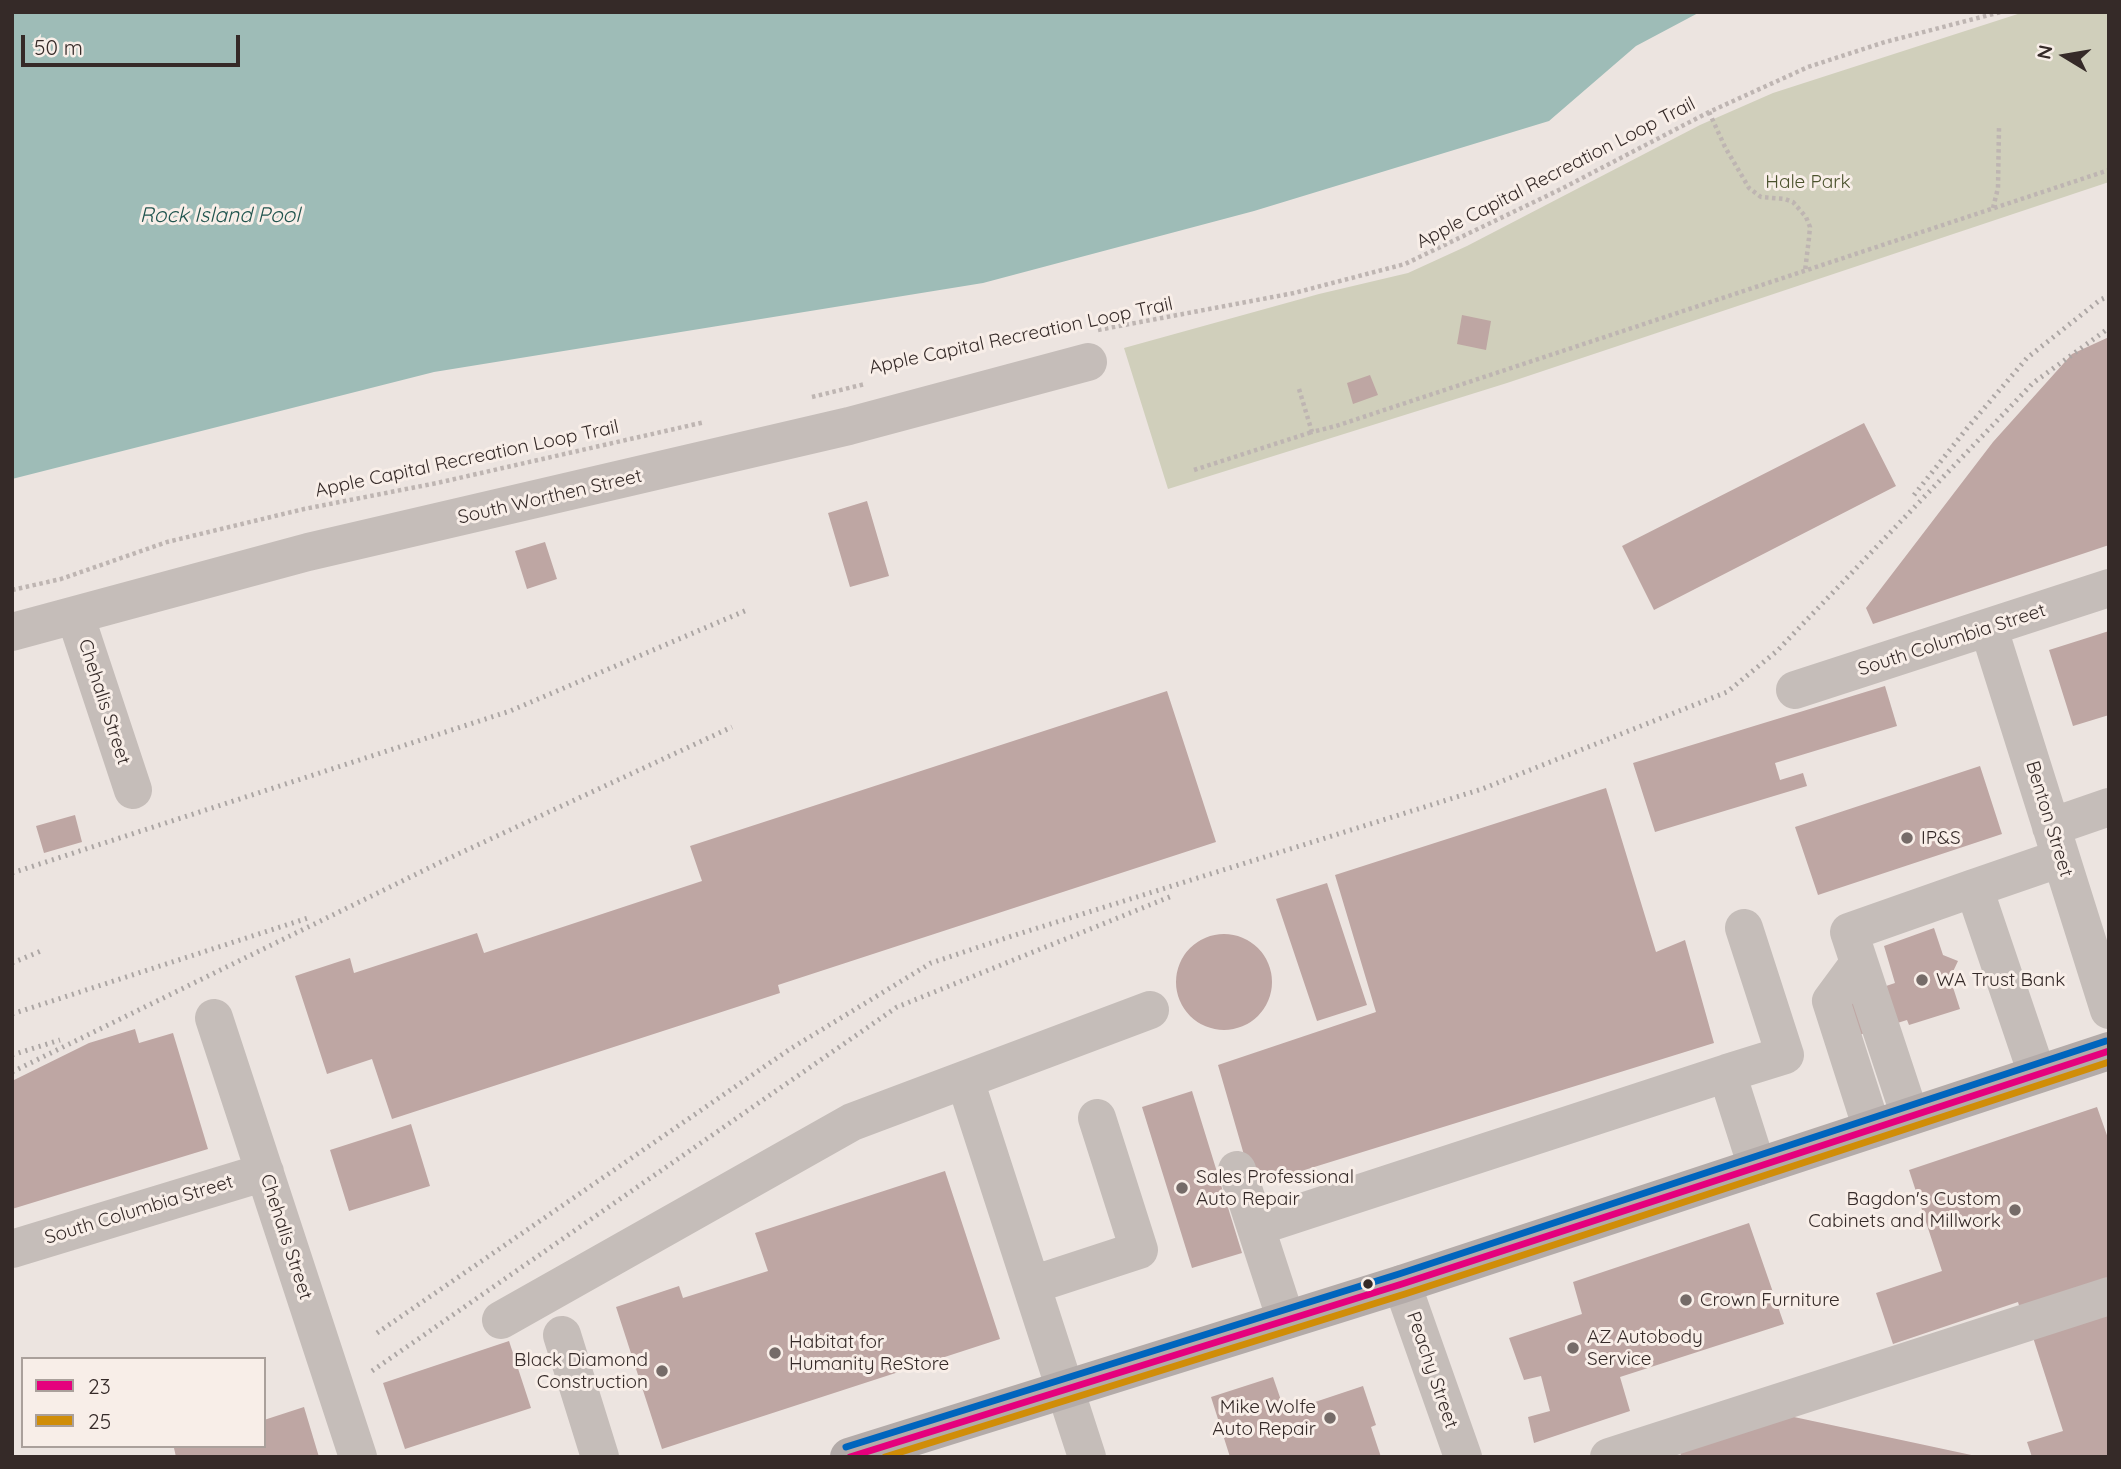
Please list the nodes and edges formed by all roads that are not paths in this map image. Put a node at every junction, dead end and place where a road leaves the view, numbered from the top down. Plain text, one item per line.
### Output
1 (1090, 347) road end
2 (2109, 588) edge
3 (75, 615) junction
4 (1989, 629) junction
5 (12, 632) edge
6 (1795, 690) dead end
7 (133, 790) dead end
8 (2109, 807) edge
9 (2056, 842) junction
10 (1974, 888) junction
11 (1744, 928) dead end
12 (1859, 963) junction
13 (1150, 1010) dead end
14 (2109, 1010) edge
15 (214, 1018) dead end
16 (2109, 1051) edge
17 (1727, 1073) junction
18 (2037, 1074) junction
19 (965, 1080) junction
20 (1910, 1116) junction
21 (1097, 1118) dead end
22 (1872, 1129) junction
23 (1757, 1167) junction
24 (1237, 1170) dead end
25 (265, 1171) junction
26 (1255, 1227) junction
27 (12, 1249) edge
28 (1402, 1284) junction
29 (1032, 1285) junction
30 (2109, 1296) edge
31 (501, 1320) dead end
32 (1286, 1320) junction
33 (562, 1335) dead end
34 (1065, 1388) junction
35 (1670, 1447) edge
36 (358, 1457) edge
37 (600, 1457) edge
38 (849, 1457) edge
39 (1087, 1457) edge
40 (1463, 1457) edge
41 (1609, 1457) edge

1 - 3 street, South Worthen Street
2 - 4 street, South Columbia Street
3 - 5 street, South Worthen Street
3 - 7 street, Chehalis Street
4 - 6 street, South Columbia Street
4 - 9 street, Benton Street
8 - 9 street
9 - 10 street
9 - 14 street, Benton Street
10 - 12 street
10 - 18 street
11 - 17 street
12 - 20 street
12 - 22 street
13 - 19 street
15 - 25 street, Chehalis Street
16 - 18 main road
17 - 23 street
17 - 26 street
18 - 20 main road
19 - 29 street
19 - 31 street
20 - 22 main road
21 - 29 street
22 - 23 main road
23 - 28 main road
24 - 26 street
25 - 27 street, South Columbia Street
25 - 36 street, Chehalis Street
26 - 32 street
28 - 32 main road
28 - 40 street, Peachy Street
29 - 34 street
30 - 35 street
32 - 34 main road
33 - 37 street
34 - 38 main road
34 - 39 street
35 - 41 street

